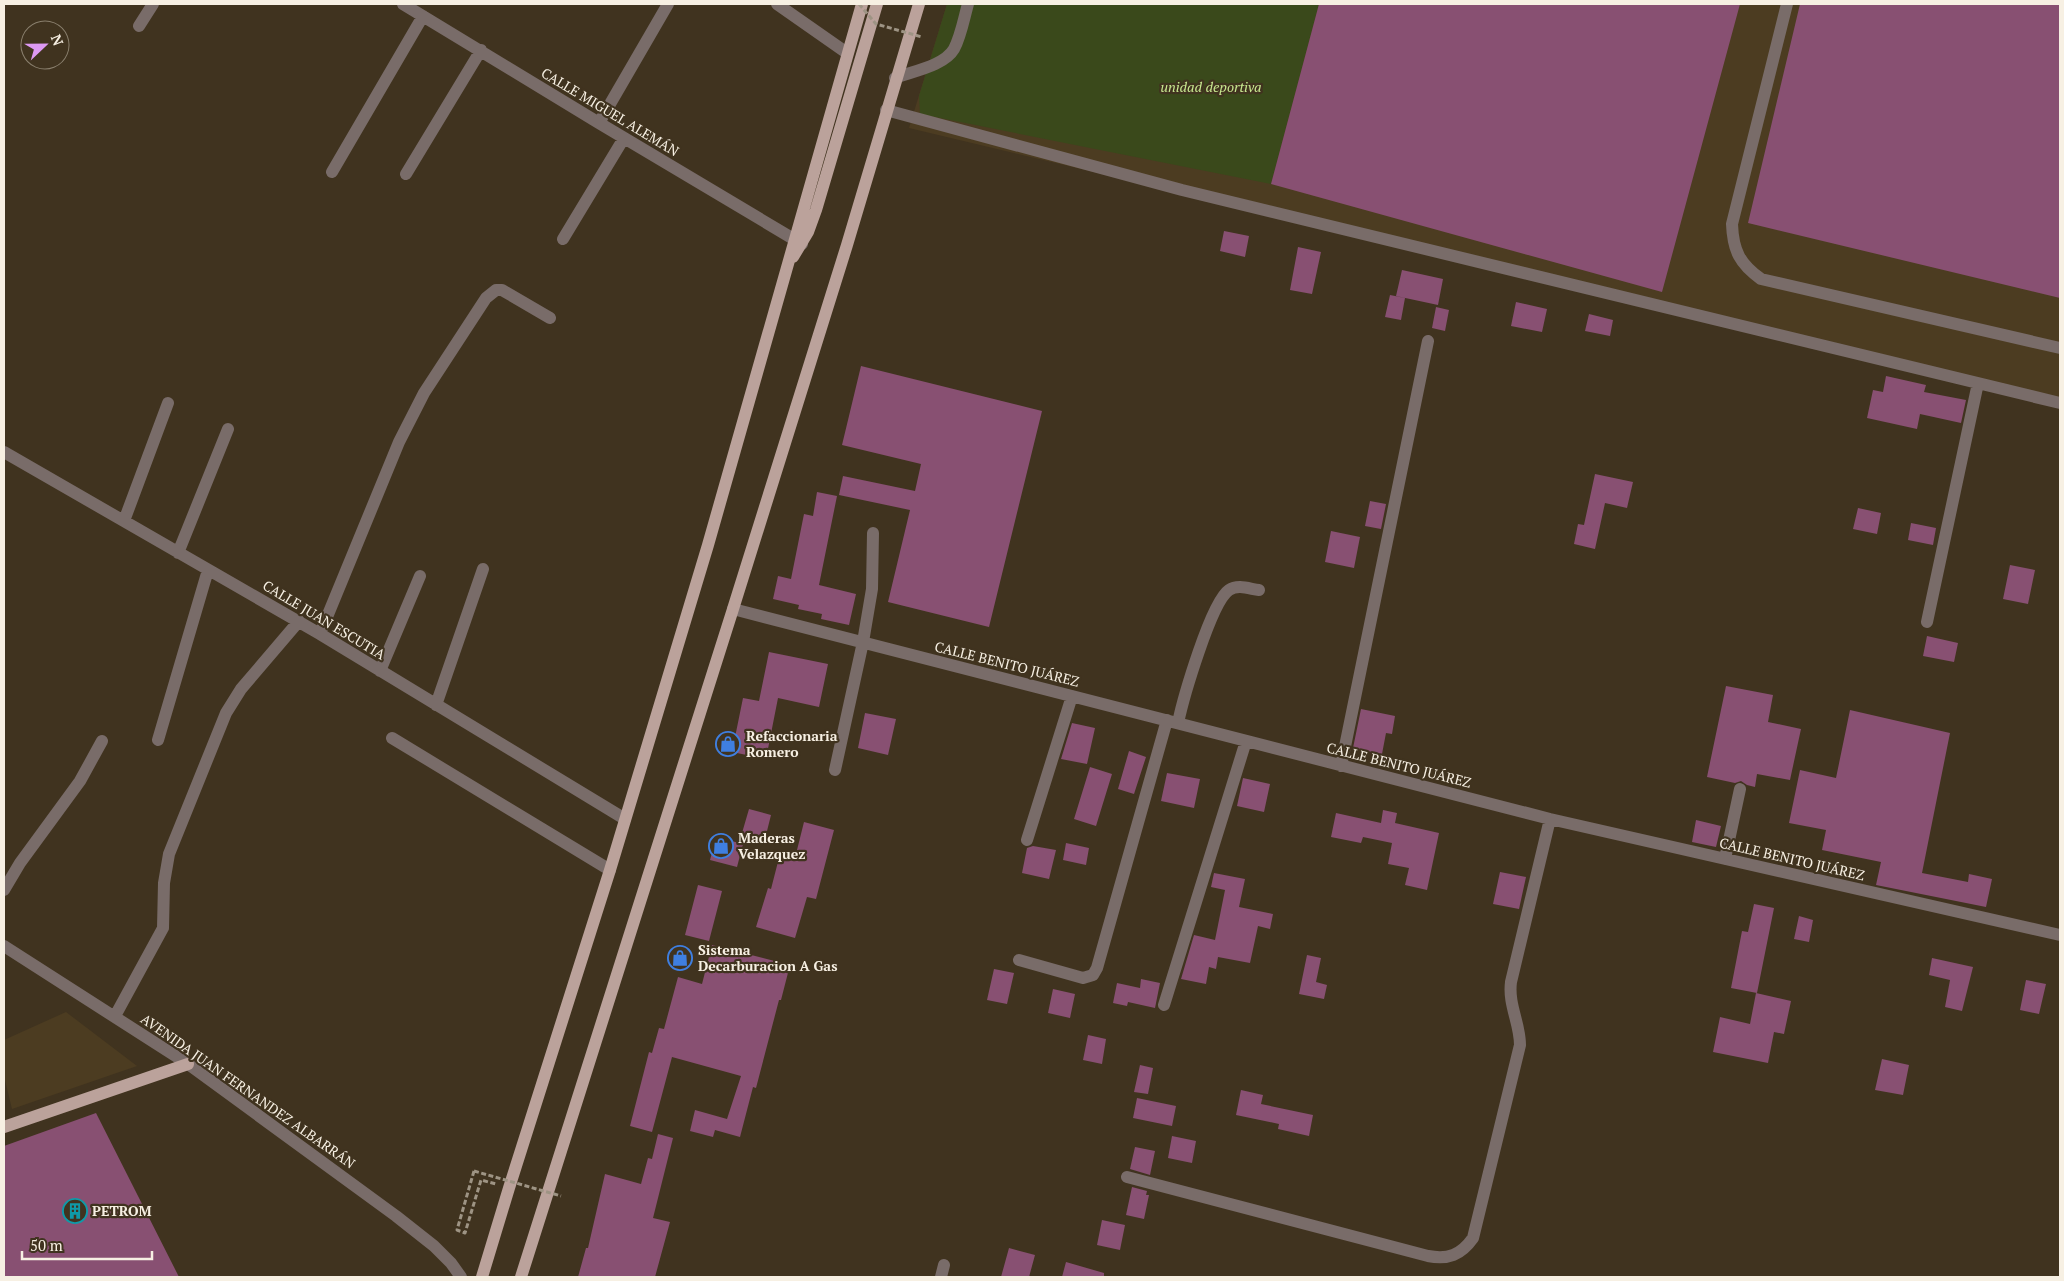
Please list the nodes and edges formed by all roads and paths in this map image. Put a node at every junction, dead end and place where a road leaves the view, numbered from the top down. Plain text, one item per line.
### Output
1 (152, 4) edge
2 (403, 4) edge
3 (668, 4) edge
4 (777, 4) edge
5 (860, 4) edge
6 (877, 4) edge
7 (918, 4) edge
8 (968, 4) edge
9 (1786, 4) edge
10 (423, 16) junction
11 (140, 26) dead end
12 (922, 37) dead end
13 (481, 50) junction
14 (847, 53) junction
15 (895, 78) junction
16 (886, 110) junction
17 (599, 124) junction
18 (624, 138) junction
19 (332, 172) dead end
20 (406, 174) dead end
21 (563, 239) dead end
22 (798, 242) junction
23 (550, 318) dead end
24 (1428, 341) dead end
25 (2060, 348) edge
26 (1978, 383) junction
27 (168, 403) dead end
28 (2060, 403) edge
29 (228, 429) dead end
30 (4, 452) edge
31 (124, 521) junction
32 (873, 533) dead end
33 (178, 553) junction
34 (483, 569) dead end
35 (208, 570) junction
36 (420, 576) dead end
37 (1260, 590) dead end
38 (733, 609) junction
39 (299, 621) junction
40 (1926, 622) dead end
41 (320, 634) junction
42 (863, 642) junction
43 (380, 671) junction
44 (1072, 696) junction
45 (436, 705) junction
46 (1173, 721) junction
47 (392, 738) dead end
48 (158, 740) dead end
49 (102, 741) dead end
50 (1246, 741) junction
51 (1340, 766) junction
52 (835, 770) dead end
53 (1740, 789) dead end
54 (625, 819) junction
55 (1550, 819) junction
56 (1027, 840) dead end
57 (1726, 859) junction
58 (610, 870) junction
59 (4, 890) edge
60 (2060, 935) edge
61 (4, 946) edge
62 (1019, 960) dead end
63 (1164, 1004) dead end
64 (116, 1016) junction
65 (188, 1064) junction
66 (4, 1126) edge
67 (1127, 1177) dead end
68 (509, 1188) junction
69 (561, 1196) dead end
70 (461, 1277) edge
71 (482, 1277) edge
72 (521, 1277) edge

1 - 11 street
2 - 10 street, CALLE MIGUEL ALEMÁN
3 - 17 street
4 - 14 street
5 - 12 path, bridge
5 - 14 main road
6 - 22 main road
7 - 15 main road
8 - 15 street
9 - 25 street
10 - 13 street, CALLE MIGUEL ALEMÁN
10 - 19 street
13 - 17 street, CALLE MIGUEL ALEMÁN
13 - 20 street
14 - 22 main road
15 - 16 main road
16 - 26 street
16 - 38 main road
17 - 18 street, CALLE MIGUEL ALEMÁN
18 - 21 street
18 - 22 street, CALLE MIGUEL ALEMÁN
22 - 54 main road
23 - 41 street
24 - 51 street
26 - 28 street
26 - 40 street
27 - 31 street
29 - 33 street
30 - 31 street, CALLE JUAN ESCUTIA
31 - 33 street, CALLE JUAN ESCUTIA
32 - 42 street
33 - 35 street, CALLE JUAN ESCUTIA
34 - 45 street
35 - 39 street, CALLE JUAN ESCUTIA
35 - 48 street
36 - 43 street
37 - 46 street
38 - 42 street, CALLE BENITO JUÁREZ
38 - 72 main road
39 - 41 street, CALLE JUAN ESCUTIA
39 - 64 street
41 - 43 street, CALLE JUAN ESCUTIA
42 - 44 street, CALLE BENITO JUÁREZ
42 - 52 street
43 - 45 street, CALLE JUAN ESCUTIA
44 - 46 street, CALLE BENITO JUÁREZ
44 - 56 street
45 - 54 street, CALLE JUAN ESCUTIA
46 - 50 street, CALLE BENITO JUÁREZ
46 - 62 street
47 - 58 street
49 - 59 street
50 - 51 street, CALLE BENITO JUÁREZ
50 - 63 street
51 - 55 street, CALLE BENITO JUÁREZ
53 - 57 street
54 - 58 main road
55 - 57 street, CALLE BENITO JUÁREZ
55 - 67 street
57 - 60 street, CALLE BENITO JUÁREZ
58 - 68 main road
61 - 64 street, AVENIDA JUAN FERNANDEZ ALBARRÁN
64 - 65 street, AVENIDA JUAN FERNANDEZ ALBARRÁN
65 - 66 main road
65 - 70 street, AVENIDA JUAN FERNANDEZ ALBARRÁN
68 - 69 path, bridge
68 - 71 main road

